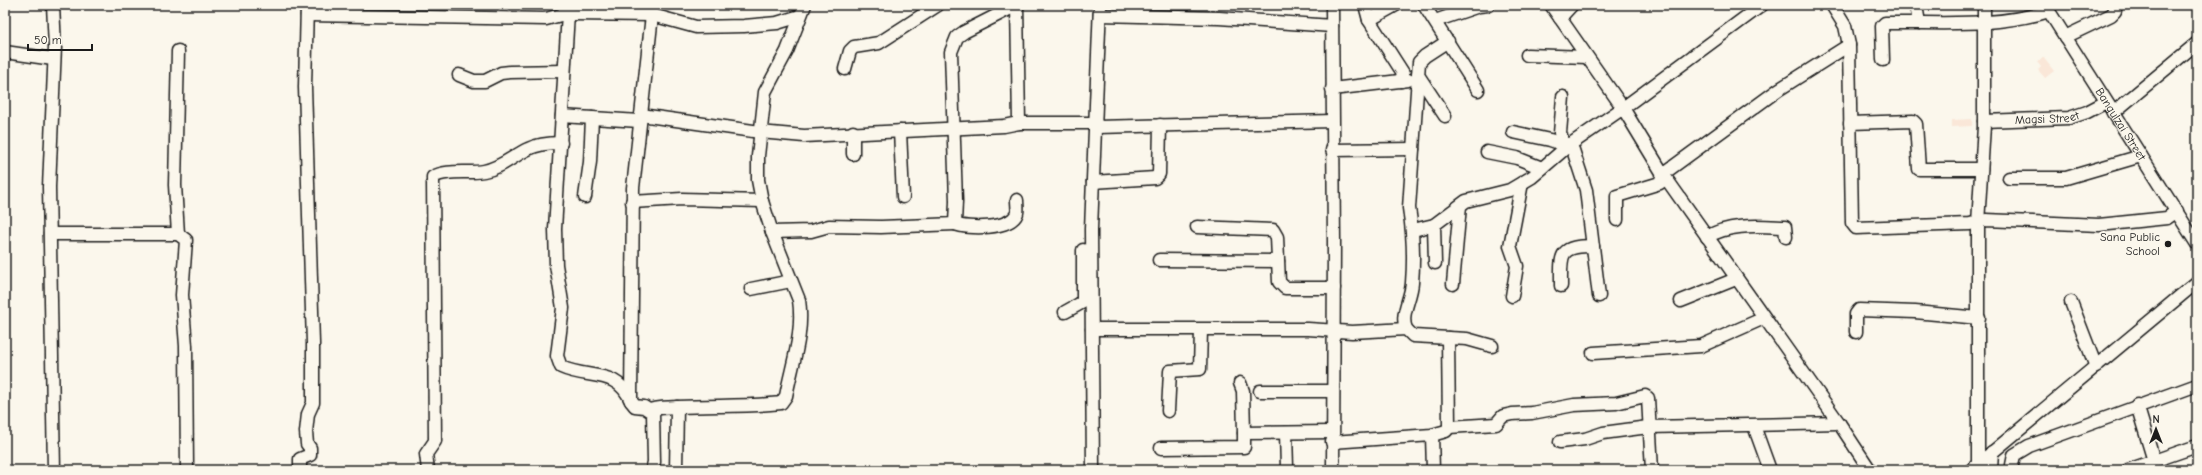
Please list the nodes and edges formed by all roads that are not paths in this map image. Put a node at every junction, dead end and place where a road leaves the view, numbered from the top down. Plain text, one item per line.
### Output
1 (53, 5) edge
2 (1332, 5) edge
3 (1365, 5) edge
4 (1396, 5) edge
5 (1424, 5) edge
6 (1488, 5) edge
7 (1551, 5) edge
8 (1572, 5) edge
9 (1762, 5) edge
10 (1832, 5) edge
11 (1916, 5) edge
12 (1984, 5) edge
13 (2115, 5) edge
14 (933, 7) edge
15 (2047, 8) edge
16 (566, 9) edge
17 (307, 10) edge
18 (614, 10) edge
19 (1100, 10) edge
20 (803, 11) edge
21 (652, 15) junction
22 (1560, 18) junction
23 (1369, 20) junction
24 (1435, 21) junction
25 (1919, 23) junction
26 (1983, 23) junction
27 (1332, 26) junction
28 (2065, 37) junction
29 (1448, 41) junction
30 (2197, 42) edge
31 (1849, 44) junction
32 (178, 51) dead end
33 (5, 52) edge
34 (1527, 55) dead end
35 (1588, 57) junction
36 (53, 59) junction
37 (1883, 60) dead end
38 (845, 69) dead end
39 (564, 71) junction
40 (459, 75) dead end
41 (1418, 77) junction
42 (1401, 81) junction
43 (1332, 89) junction
44 (1478, 90) dead end
45 (1563, 97) dead end
46 (2106, 102) junction
47 (1623, 108) junction
48 (2113, 113) junction
49 (562, 116) junction
50 (1445, 116) dead end
51 (592, 118) junction
52 (640, 118) junction
53 (1332, 121) junction
54 (1984, 121) junction
55 (1019, 123) junction
56 (1850, 124) junction
57 (1097, 125) junction
58 (1160, 125) junction
59 (953, 127) junction
60 (900, 131) junction
61 (760, 132) junction
62 (853, 132) junction
63 (1513, 132) dead end
64 (560, 143) junction
65 (1568, 146) junction
66 (1413, 149) junction
67 (1332, 150) junction
68 (1487, 152) dead end
69 (853, 154) dead end
70 (2141, 156) junction
71 (1542, 168) junction
72 (1981, 169) junction
73 (1664, 174) junction
74 (2010, 178) dead end
75 (1093, 182) junction
76 (1522, 183) junction
77 (585, 196) dead end
78 (903, 197) dead end
79 (1017, 200) dead end
80 (762, 201) junction
81 (632, 202) junction
82 (1460, 206) junction
83 (2177, 211) junction
84 (1617, 220) dead end
85 (1978, 223) junction
86 (955, 224) junction
87 (1434, 226) junction
88 (1197, 227) dead end
89 (1413, 230) junction
90 (772, 232) junction
91 (50, 234) junction
92 (178, 234) junction
93 (1707, 237) junction
94 (1786, 237) dead end
95 (1091, 239) junction
96 (2197, 244) edge
97 (1594, 246) junction
98 (1159, 260) dead end
99 (1278, 261) junction
100 (1435, 263) dead end
101 (1736, 279) junction
102 (792, 281) junction
103 (2197, 282) edge
104 (1453, 284) dead end
105 (1561, 286) dead end
106 (1334, 288) junction
107 (751, 289) dead end
108 (1512, 296) dead end
109 (1599, 296) dead end
110 (1681, 301) dead end
111 (2071, 302) dead end
112 (1065, 312) dead end
113 (1764, 318) junction
114 (1979, 318) junction
115 (1092, 329) junction
116 (1406, 329) junction
117 (1202, 330) junction
118 (1333, 330) junction
119 (1856, 332) dead end
120 (1448, 338) junction
121 (1492, 346) dead end
122 (1593, 354) dead end
123 (2096, 367) junction
124 (1240, 384) dead end
125 (2197, 385) edge
126 (1260, 391) dead end
127 (1332, 391) junction
128 (631, 401) junction
129 (2137, 406) junction
130 (677, 407) junction
131 (650, 410) junction
132 (1168, 411) dead end
133 (1839, 423) junction
134 (1648, 426) junction
135 (1754, 426) junction
136 (1449, 427) junction
137 (1286, 433) junction
138 (1244, 434) junction
139 (1432, 435) junction
140 (1332, 437) junction
141 (1560, 442) dead end
142 (2197, 446) edge
143 (1161, 448) dead end
144 (1992, 452) junction
145 (2154, 461) junction
146 (1975, 467) edge
147 (1287, 468) dead end
148 (54, 470) edge
149 (187, 470) edge
150 (300, 470) edge
151 (428, 470) edge
152 (652, 470) edge
153 (676, 470) edge
154 (1093, 470) edge
155 (1333, 470) edge
156 (1433, 470) edge
157 (1652, 470) edge
158 (1770, 470) edge
159 (1870, 470) edge
160 (1991, 470) edge
161 (2012, 470) edge
162 (2128, 470) edge

1 - 36 street
2 - 27 street
3 - 23 street
4 - 23 street
5 - 24 street
6 - 24 street
7 - 22 street
8 - 22 street
9 - 47 street
10 - 31 street
11 - 25 street
12 - 26 street
13 - 28 street
14 - 38 street
15 - 26 street
15 - 28 street, Bangulzai Street
16 - 17 street
16 - 18 street
16 - 39 street
17 - 150 street
18 - 21 street
19 - 27 street
19 - 57 street
20 - 21 street
20 - 61 street
21 - 52 street
22 - 35 street
23 - 42 street
24 - 29 street
25 - 26 street
25 - 37 street
26 - 54 street
27 - 43 street
28 - 46 street, Bangulzai Street
29 - 41 street
29 - 44 street
30 - 48 street
31 - 56 street
31 - 73 street
32 - 92 street
33 - 36 street
34 - 35 street
35 - 47 street
36 - 91 street
39 - 40 street
39 - 49 street
41 - 42 street
41 - 50 street
41 - 66 street
42 - 43 street
43 - 53 street
45 - 65 street
46 - 48 street, Bangulzai Street
46 - 54 street, Magsi Street
47 - 65 street
47 - 73 street
48 - 70 street, Bangulzai Street
49 - 51 street
49 - 64 street
51 - 52 street
51 - 77 street
52 - 61 street
52 - 81 street
53 - 58 street
53 - 67 street
54 - 72 street
55 - 57 street
55 - 59 street
55 - 59 street
56 - 72 street
56 - 85 street
57 - 58 street
57 - 75 street
58 - 75 street
59 - 60 street
59 - 86 street
60 - 62 street
60 - 78 street
61 - 62 street
61 - 80 street
62 - 69 street
63 - 65 street
64 - 128 street
64 - 151 street
65 - 71 street
65 - 97 street
66 - 67 street
66 - 89 street
67 - 106 street
68 - 71 street
70 - 74 street
70 - 83 street, Bangulzai Street
71 - 76 street
72 - 85 street
73 - 84 street
73 - 93 street
75 - 95 street
76 - 82 street
76 - 108 street
79 - 86 street
80 - 81 street
80 - 90 street
81 - 128 street
82 - 87 street
82 - 104 street
83 - 85 street
83 - 96 street, Bangulzai Street
85 - 114 street
86 - 90 street
87 - 89 street
87 - 100 street
88 - 99 street
89 - 116 street
90 - 102 street
91 - 92 street
91 - 148 street
92 - 149 street
93 - 94 street
93 - 101 street
95 - 112 street
95 - 115 street
97 - 105 street
97 - 109 street
98 - 99 street
99 - 106 street
101 - 110 street
101 - 113 street
102 - 107 street
102 - 130 street
103 - 123 street
106 - 118 street
111 - 123 street
113 - 122 street
113 - 133 street
114 - 119 street
114 - 146 street
115 - 117 street
115 - 154 street
116 - 118 street
116 - 120 street
117 - 118 street
117 - 132 street
118 - 127 street
120 - 121 street
120 - 136 street
123 - 144 street
124 - 138 street
125 - 129 street
126 - 127 street
127 - 140 street
128 - 131 street
129 - 145 street
129 - 161 street
130 - 131 street
130 - 153 street
131 - 152 street
133 - 135 street
133 - 159 street
134 - 135 street
134 - 136 street
134 - 141 street
134 - 157 street
135 - 158 street
136 - 139 street
137 - 138 street
137 - 140 street
137 - 147 street
138 - 143 street
139 - 140 street
139 - 156 street
140 - 155 street
142 - 145 street
144 - 146 street
144 - 160 street
145 - 162 street

